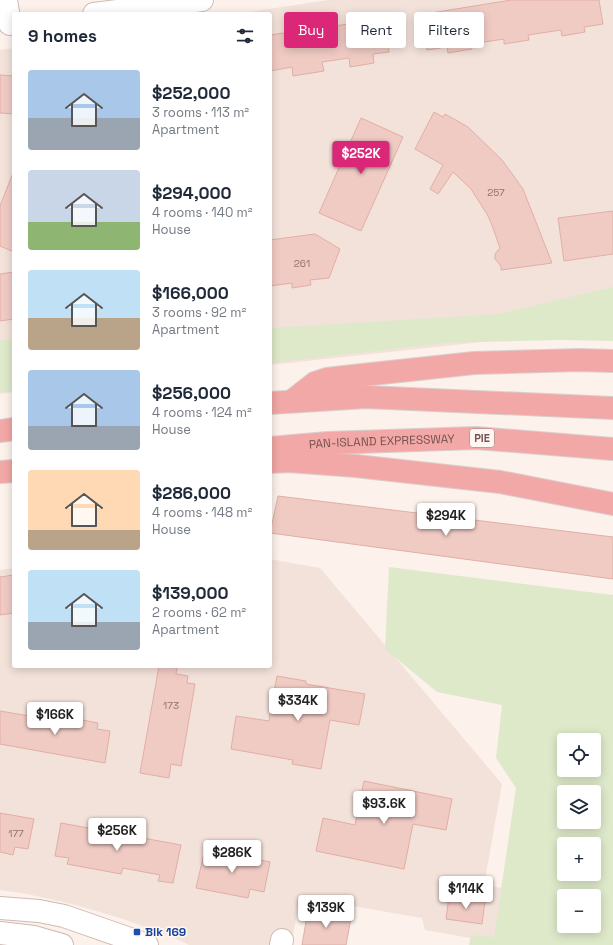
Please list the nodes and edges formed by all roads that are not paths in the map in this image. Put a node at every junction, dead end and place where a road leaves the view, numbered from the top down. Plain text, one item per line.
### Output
1 (6, 0) edge
2 (202, 0) edge
3 (109, 12) edge
4 (8, 24) edge
5 (613, 361) edge
6 (292, 401) junction
7 (272, 403) edge
8 (613, 408) edge
9 (12, 430) edge
10 (0, 431) edge
11 (272, 448) edge
12 (613, 449) edge
13 (272, 462) edge
14 (12, 471) edge
15 (0, 472) edge
16 (613, 504) edge
17 (0, 908) edge
18 (39, 911) junction
19 (0, 933) edge
20 (34, 937) junction
21 (62, 945) edge
22 (147, 945) edge

1 - 4 street
2 - 3 street
5 - 6 highway
6 - 7 highway
6 - 8 highway
9 - 10 highway
11 - 12 highway, PAN-ISLAND EXPRESSWAY / PIE
13 - 16 highway
14 - 15 highway
17 - 18 street
18 - 20 street
18 - 22 street
19 - 20 street
20 - 21 street

